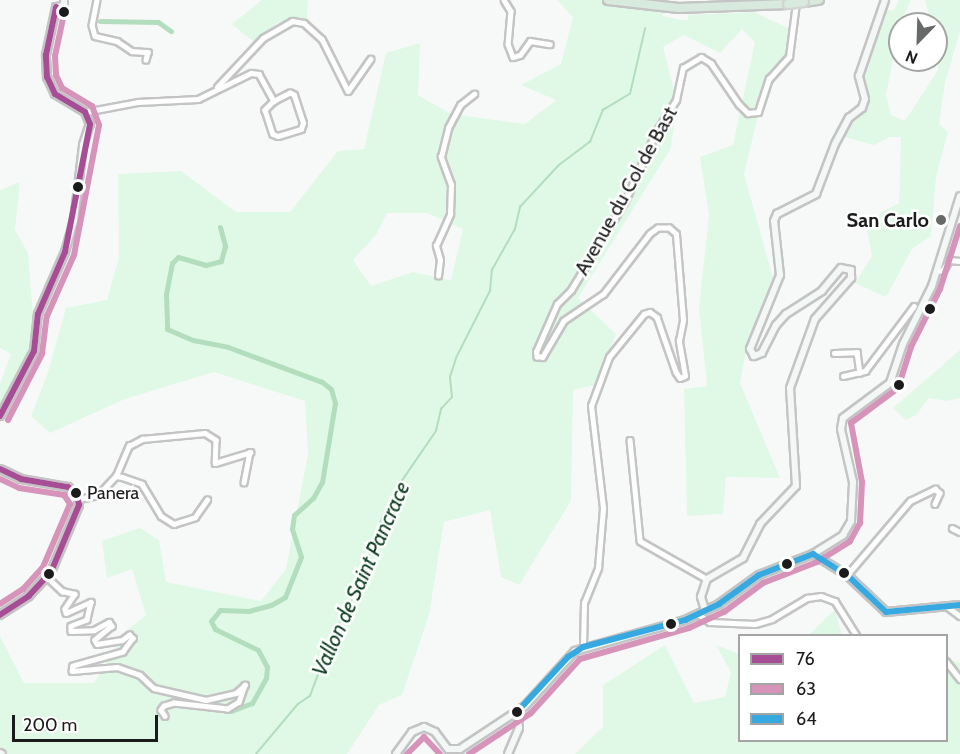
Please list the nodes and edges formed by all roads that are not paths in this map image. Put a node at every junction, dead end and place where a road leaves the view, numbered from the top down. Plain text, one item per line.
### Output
1 (64, 0) edge
2 (97, 0) edge
3 (504, 0) edge
4 (608, 0) edge
5 (819, 0) edge
6 (885, 0) edge
7 (796, 2) edge
8 (55, 3) edge
9 (550, 44) dead end
10 (370, 59) dead end
11 (146, 60) dead end
12 (214, 91) junction
13 (474, 94) dead end
14 (274, 101) junction
15 (85, 112) junction
16 (960, 196) edge
17 (960, 261) edge
18 (937, 271) junction
19 (438, 276) dead end
20 (914, 306) dead end
21 (834, 353) dead end
22 (860, 374) junction
23 (843, 376) dead end
24 (0, 416) edge
25 (630, 440) dead end
26 (0, 469) edge
27 (116, 476) junction
28 (244, 482) dead end
29 (79, 499) junction
30 (207, 500) dead end
31 (935, 504) dead end
32 (952, 528) dead end
33 (960, 532) edge
34 (813, 554) junction
35 (847, 575) junction
36 (47, 577) junction
37 (707, 579) junction
38 (960, 605) edge
39 (948, 607) junction
40 (705, 610) junction
41 (698, 614) junction
42 (0, 615) edge
43 (960, 616) edge
44 (856, 634) edge
45 (582, 647) junction
46 (948, 664) edge
47 (960, 679) edge
48 (517, 712) junction
49 (165, 716) dead end
50 (396, 754) edge
51 (508, 754) edge

1 - 8 street
2 - 11 street
3 - 9 street
4 - 7 highway
5 - 7 highway
6 - 37 street
7 - 45 street, Avenue du Col de Bast
8 - 15 street
10 - 12 street
12 - 14 street
12 - 15 street
13 - 19 street
14 - 14 street
15 - 24 street
16 - 18 street
17 - 18 street
18 - 34 street
20 - 22 street
21 - 22 street
22 - 23 street
25 - 37 street
26 - 29 street
27 - 28 street
27 - 29 street
27 - 30 street
29 - 36 street
31 - 35 street
32 - 33 street
34 - 35 street
34 - 40 street
35 - 39 street
36 - 42 street
36 - 49 street
37 - 40 street
38 - 39 street
39 - 43 street
40 - 41 street
41 - 44 street
41 - 45 street
45 - 48 street
46 - 47 street
48 - 50 street
48 - 51 street

